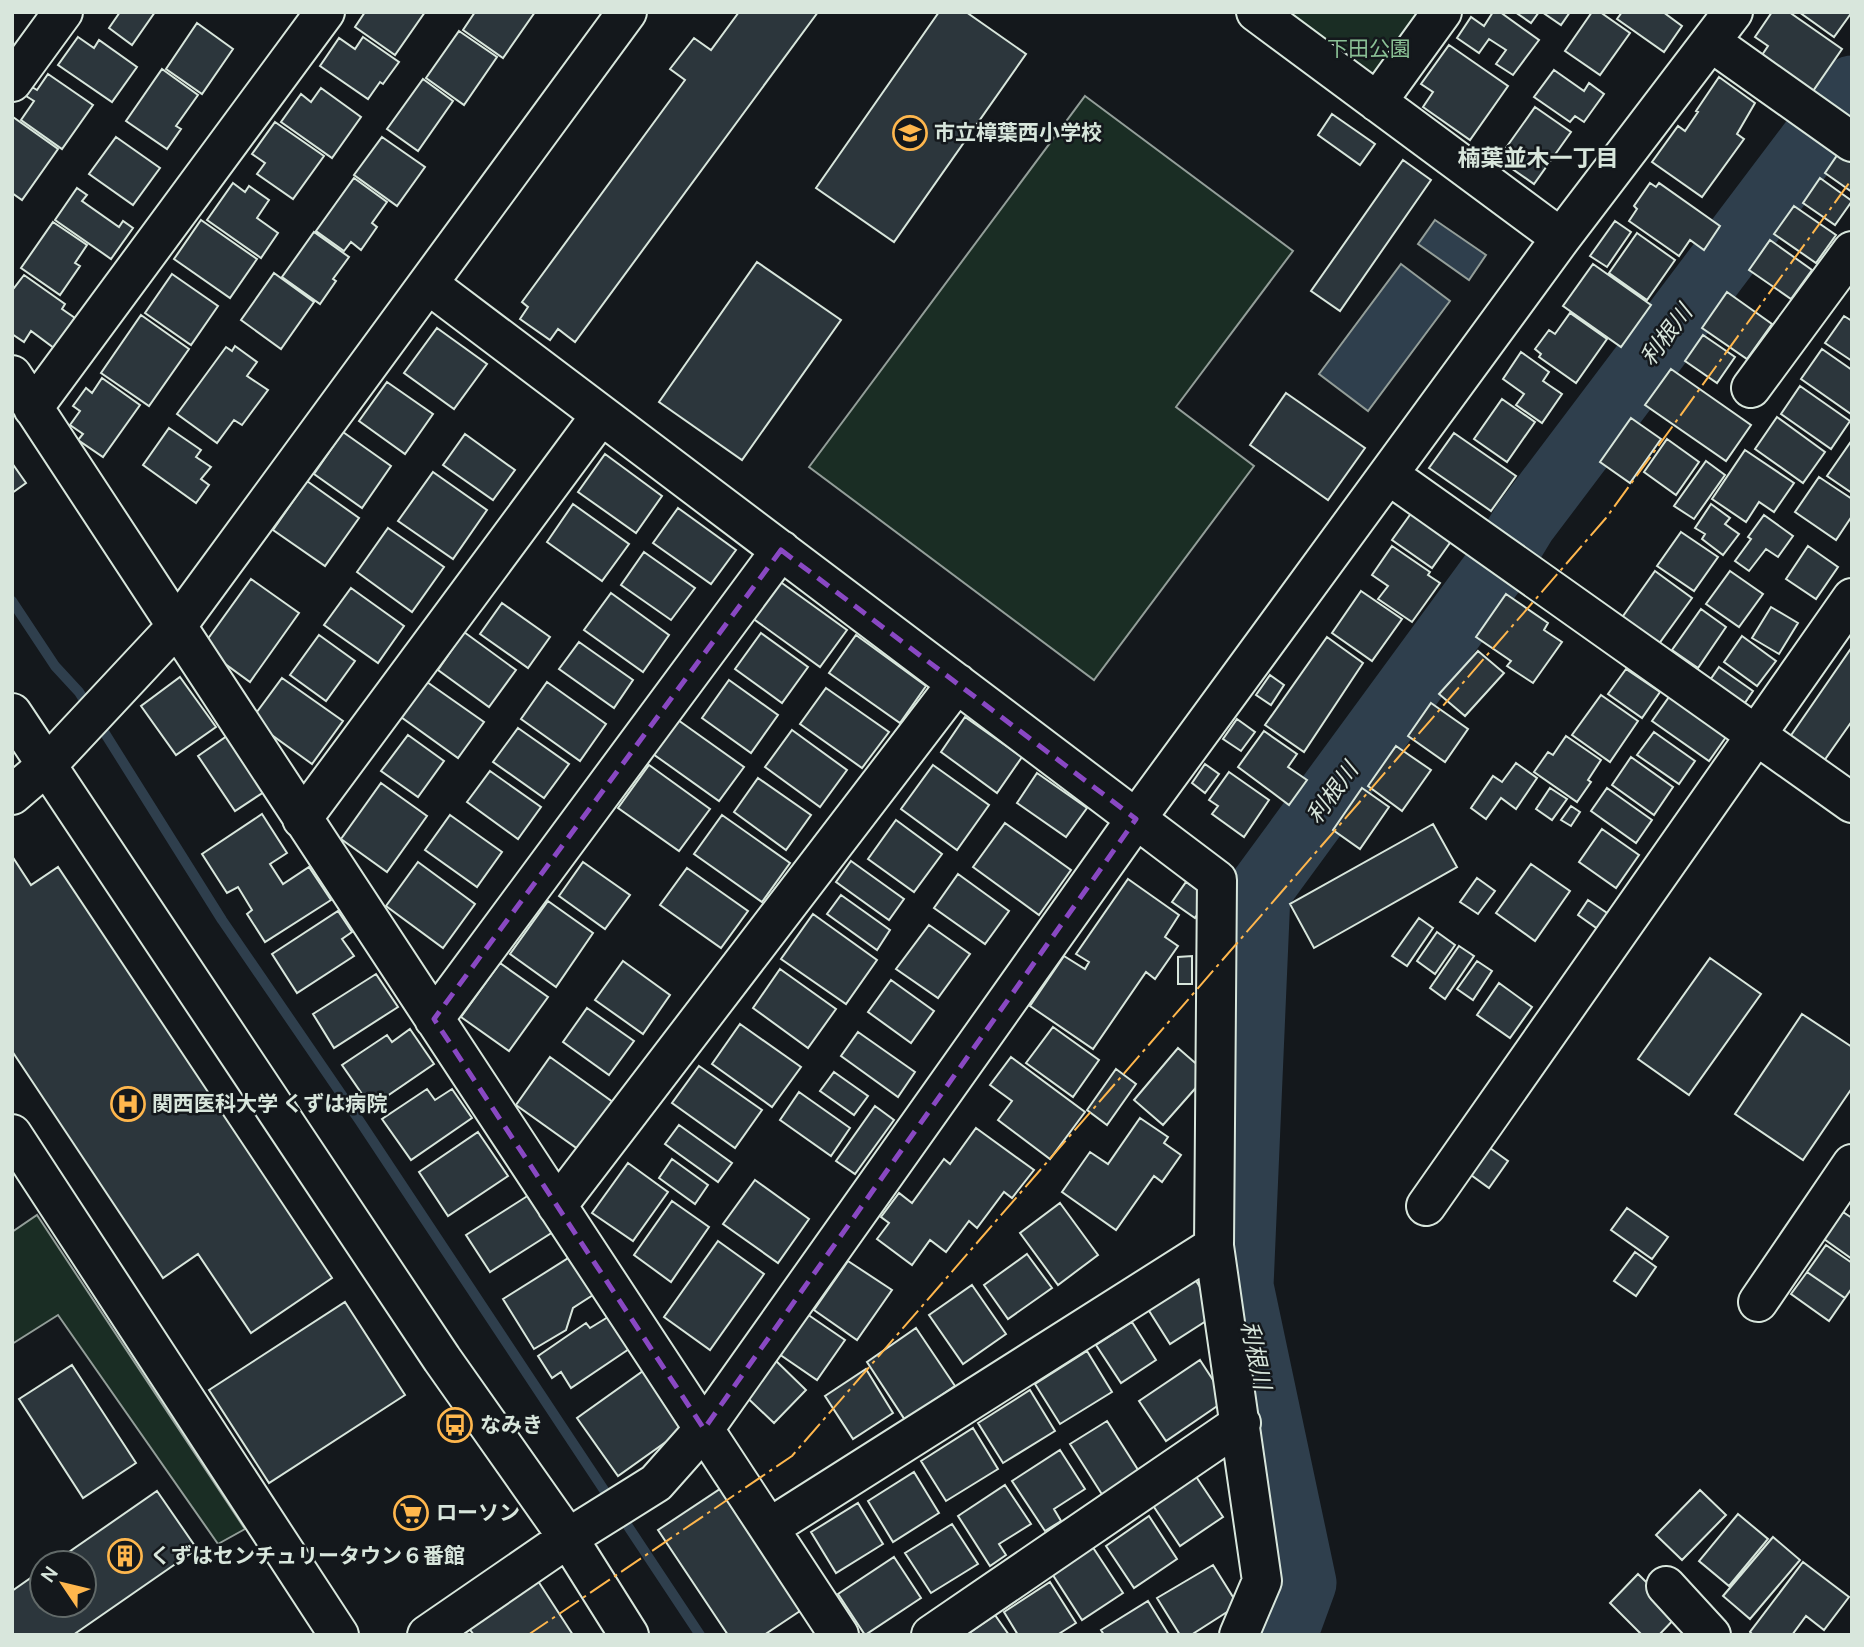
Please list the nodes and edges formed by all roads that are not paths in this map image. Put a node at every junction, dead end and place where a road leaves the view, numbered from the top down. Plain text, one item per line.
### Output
1 (63, 12) edge
2 (325, 12) edge
3 (627, 12) edge
4 (1256, 12) edge
5 (1442, 12) edge
6 (1733, 12) edge
7 (1711, 43) junction
8 (12, 82) edge
9 (1377, 102) junction
10 (1848, 140) edge
11 (1561, 238) junction
12 (1852, 251) edge
13 (428, 284) junction
14 (12, 375) edge
15 (1751, 388) dead end
16 (33, 408) junction
17 (601, 415) junction
18 (1389, 475) junction
19 (781, 550) junction
20 (1852, 597) edge
21 (176, 627) junction
22 (957, 683) junction
23 (12, 713) edge
24 (1756, 735) junction
25 (47, 765) junction
26 (12, 794) edge
27 (1852, 803) edge
28 (302, 819) junction
29 (1136, 819) junction
30 (434, 1019) junction
31 (12, 1134) edge
32 (1852, 1164) edge
33 (557, 1206) junction
34 (1426, 1206) dead end
35 (1214, 1246) junction
36 (1758, 1302) dead end
37 (1241, 1423) junction
38 (704, 1429) junction
39 (769, 1528) junction
40 (568, 1538) junction
41 (1666, 1586) dead end
42 (1699, 1631) edge
43 (339, 1635) edge
44 (427, 1635) edge
45 (629, 1635) edge
46 (839, 1635) edge
47 (931, 1635) edge
48 (1239, 1635) edge

1 - 8 street
2 - 16 street
3 - 13 street
4 - 9 street
5 - 9 street
6 - 7 street
7 - 10 street
7 - 11 street
9 - 11 street
11 - 18 street
12 - 15 street
13 - 17 street
13 - 21 street
14 - 16 street
16 - 21 street
17 - 19 street
17 - 28 street
18 - 24 street
18 - 29 street
19 - 22 street
19 - 30 street
20 - 24 street
21 - 25 street
21 - 28 street
22 - 29 street
22 - 33 street
23 - 25 street
24 - 27 street
24 - 34 street
25 - 26 street
25 - 40 street
28 - 30 street
29 - 35 street
29 - 38 street
30 - 33 street
31 - 43 street
32 - 36 street
33 - 38 street
35 - 37 street
35 - 39 street
37 - 47 street
37 - 48 street
38 - 39 street
38 - 40 street
39 - 46 street
40 - 44 street
40 - 45 street
41 - 42 street

